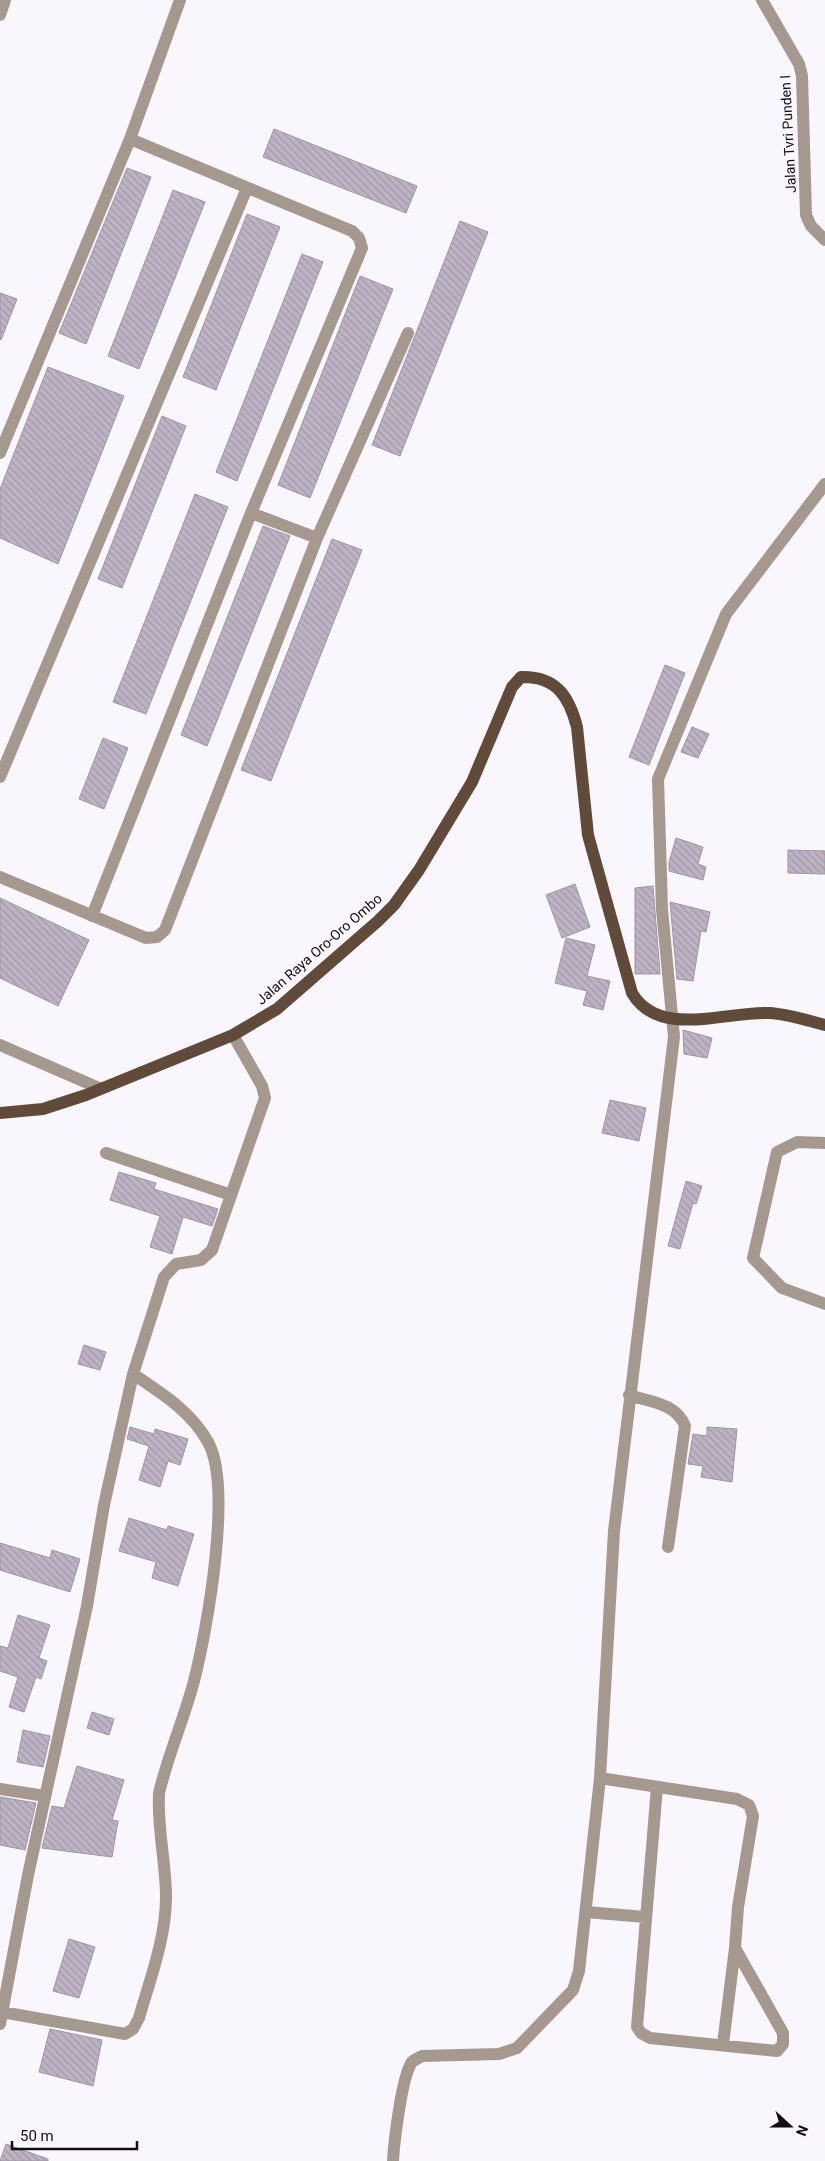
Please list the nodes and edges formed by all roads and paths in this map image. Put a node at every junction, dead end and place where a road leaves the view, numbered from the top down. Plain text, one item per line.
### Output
1 (5, 0) edge
2 (180, 0) edge
3 (762, 0) edge
4 (0, 15) edge
5 (130, 139) junction
6 (247, 188) junction
7 (825, 240) edge
8 (408, 332) dead end
9 (0, 454) edge
10 (825, 484) edge
11 (251, 513) junction
12 (317, 538) junction
13 (0, 777) edge
14 (0, 877) edge
15 (92, 916) junction
16 (673, 1020) junction
17 (825, 1026) edge
18 (233, 1035) junction
19 (0, 1045) edge
20 (99, 1088) junction
21 (0, 1112) edge
22 (825, 1143) edge
23 (106, 1153) dead end
24 (231, 1195) junction
25 (825, 1304) edge
26 (133, 1374) junction
27 (629, 1395) junction
28 (668, 1547) dead end
29 (600, 1778) junction
30 (657, 1787) junction
31 (0, 1789) edge
32 (45, 1796) junction
33 (586, 1912) junction
34 (645, 1917) junction
35 (735, 1948) junction
36 (1, 2018) edge
37 (723, 2044) junction
38 (392, 2161) edge

1 - 4 street
2 - 5 street
3 - 7 street, Jalan Tvri Punden I
5 - 6 street
5 - 9 street
6 - 11 street
6 - 13 street
8 - 12 street
10 - 16 street
11 - 12 street
11 - 15 street
12 - 15 street
14 - 15 street
16 - 17 main road, Jalan Raya Oro-Oro Ombo
16 - 18 main road, Jalan Raya Oro-Oro Ombo
16 - 27 street
18 - 20 main road, Jalan Raya Oro-Oro Ombo
18 - 24 street
19 - 20 street
20 - 21 main road, Jalan Raya Oro-Oro Ombo
22 - 25 street
23 - 24 street
24 - 26 street
26 - 32 street
26 - 36 street
27 - 28 street
27 - 29 street
29 - 30 street
29 - 33 street
30 - 34 street
30 - 35 street
31 - 32 street
32 - 36 street
33 - 34 street
33 - 38 street
34 - 37 street
35 - 37 street
35 - 37 street

